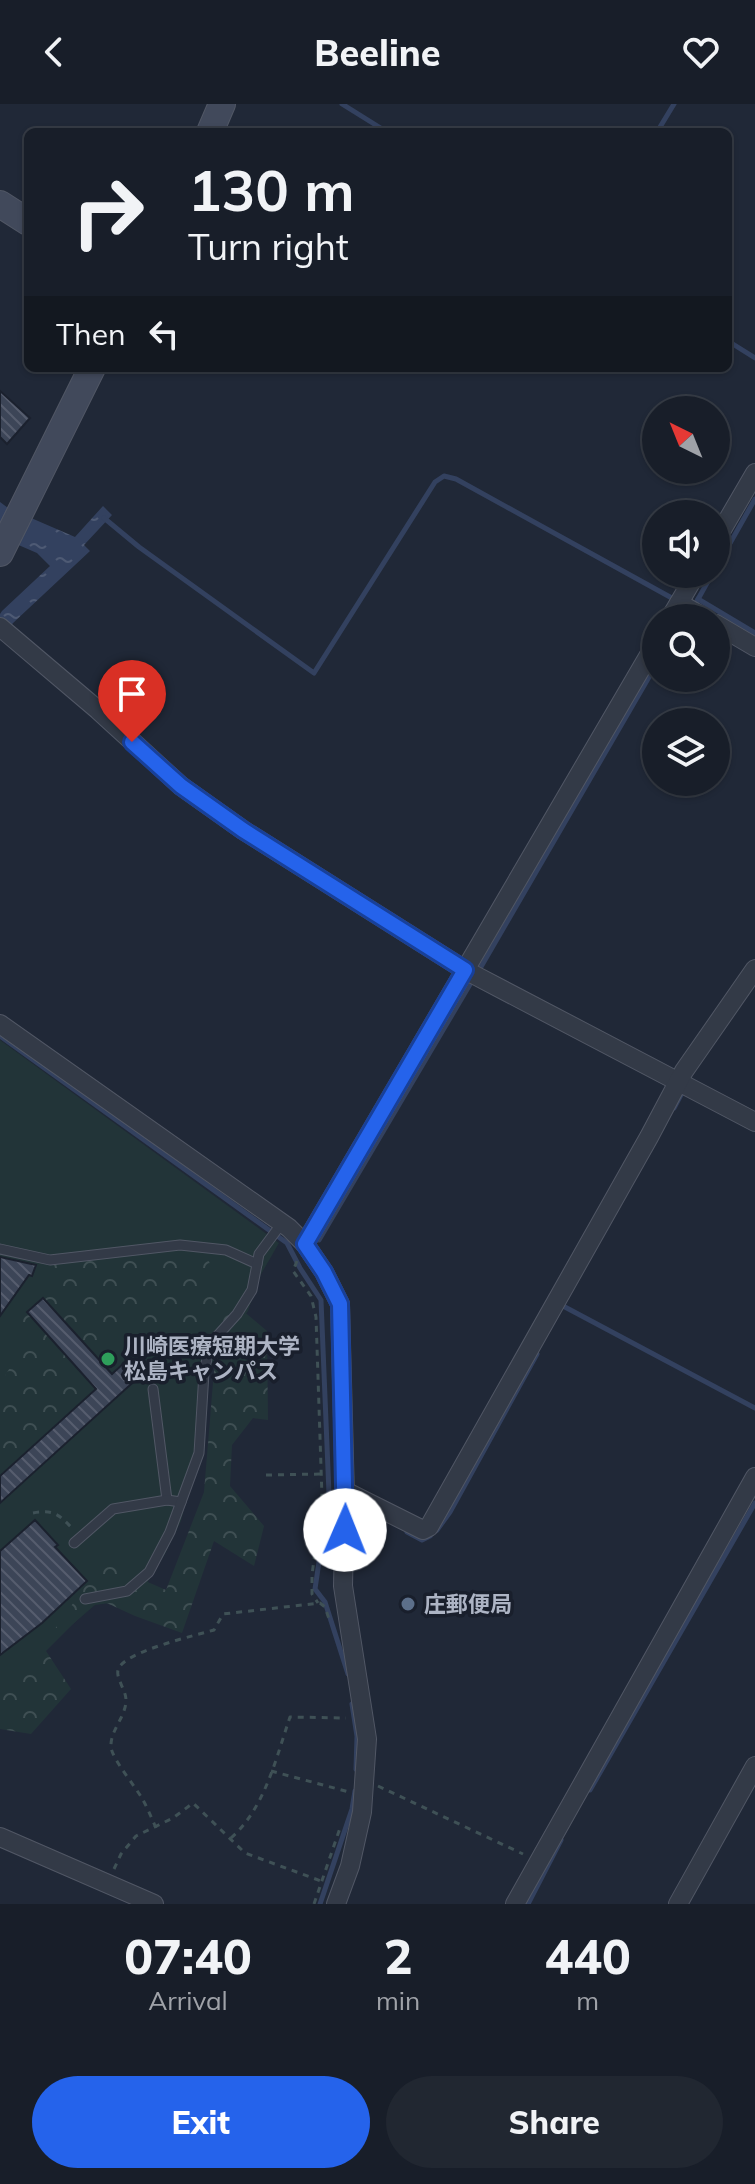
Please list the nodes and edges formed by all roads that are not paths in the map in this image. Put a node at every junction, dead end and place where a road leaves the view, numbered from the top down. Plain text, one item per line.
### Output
1 (222, 104) edge
2 (212, 128) edge
3 (0, 204) edge
4 (24, 219) edge
5 (90, 372) edge
6 (755, 473) edge
7 (730, 516) edge
8 (3, 547) edge
9 (0, 627) edge
10 (730, 632) edge
11 (755, 647) edge
12 (642, 668) edge
13 (755, 969) edge
14 (473, 974) junction
15 (0, 1024) edge
16 (684, 1084) junction
17 (755, 1122) edge
18 (277, 1230) junction
19 (305, 1244) junction
20 (0, 1249) edge
21 (257, 1264) junction
22 (153, 1389) dead end
23 (755, 1477) edge
24 (345, 1496) junction
25 (167, 1500) junction
26 (181, 1502) junction
27 (77, 1540) road end
28 (85, 1599) dead end
29 (755, 1766) edge
30 (0, 1837) edge
31 (154, 1904) edge
32 (336, 1904) edge
33 (515, 1904) edge
34 (678, 1904) edge

1 - 2 main road
3 - 4 main road
5 - 8 main road
6 - 7 street
9 - 14 street
10 - 11 street
12 - 14 street
13 - 16 street
14 - 16 street
14 - 19 street
15 - 18 street
16 - 17 street
16 - 24 street
18 - 19 street
18 - 21 lane
19 - 24 street
20 - 21 lane
21 - 26 lane
22 - 25 lane
23 - 33 street
24 - 32 street
25 - 26 lane
25 - 27 lane
26 - 28 lane
29 - 34 street
30 - 31 street

